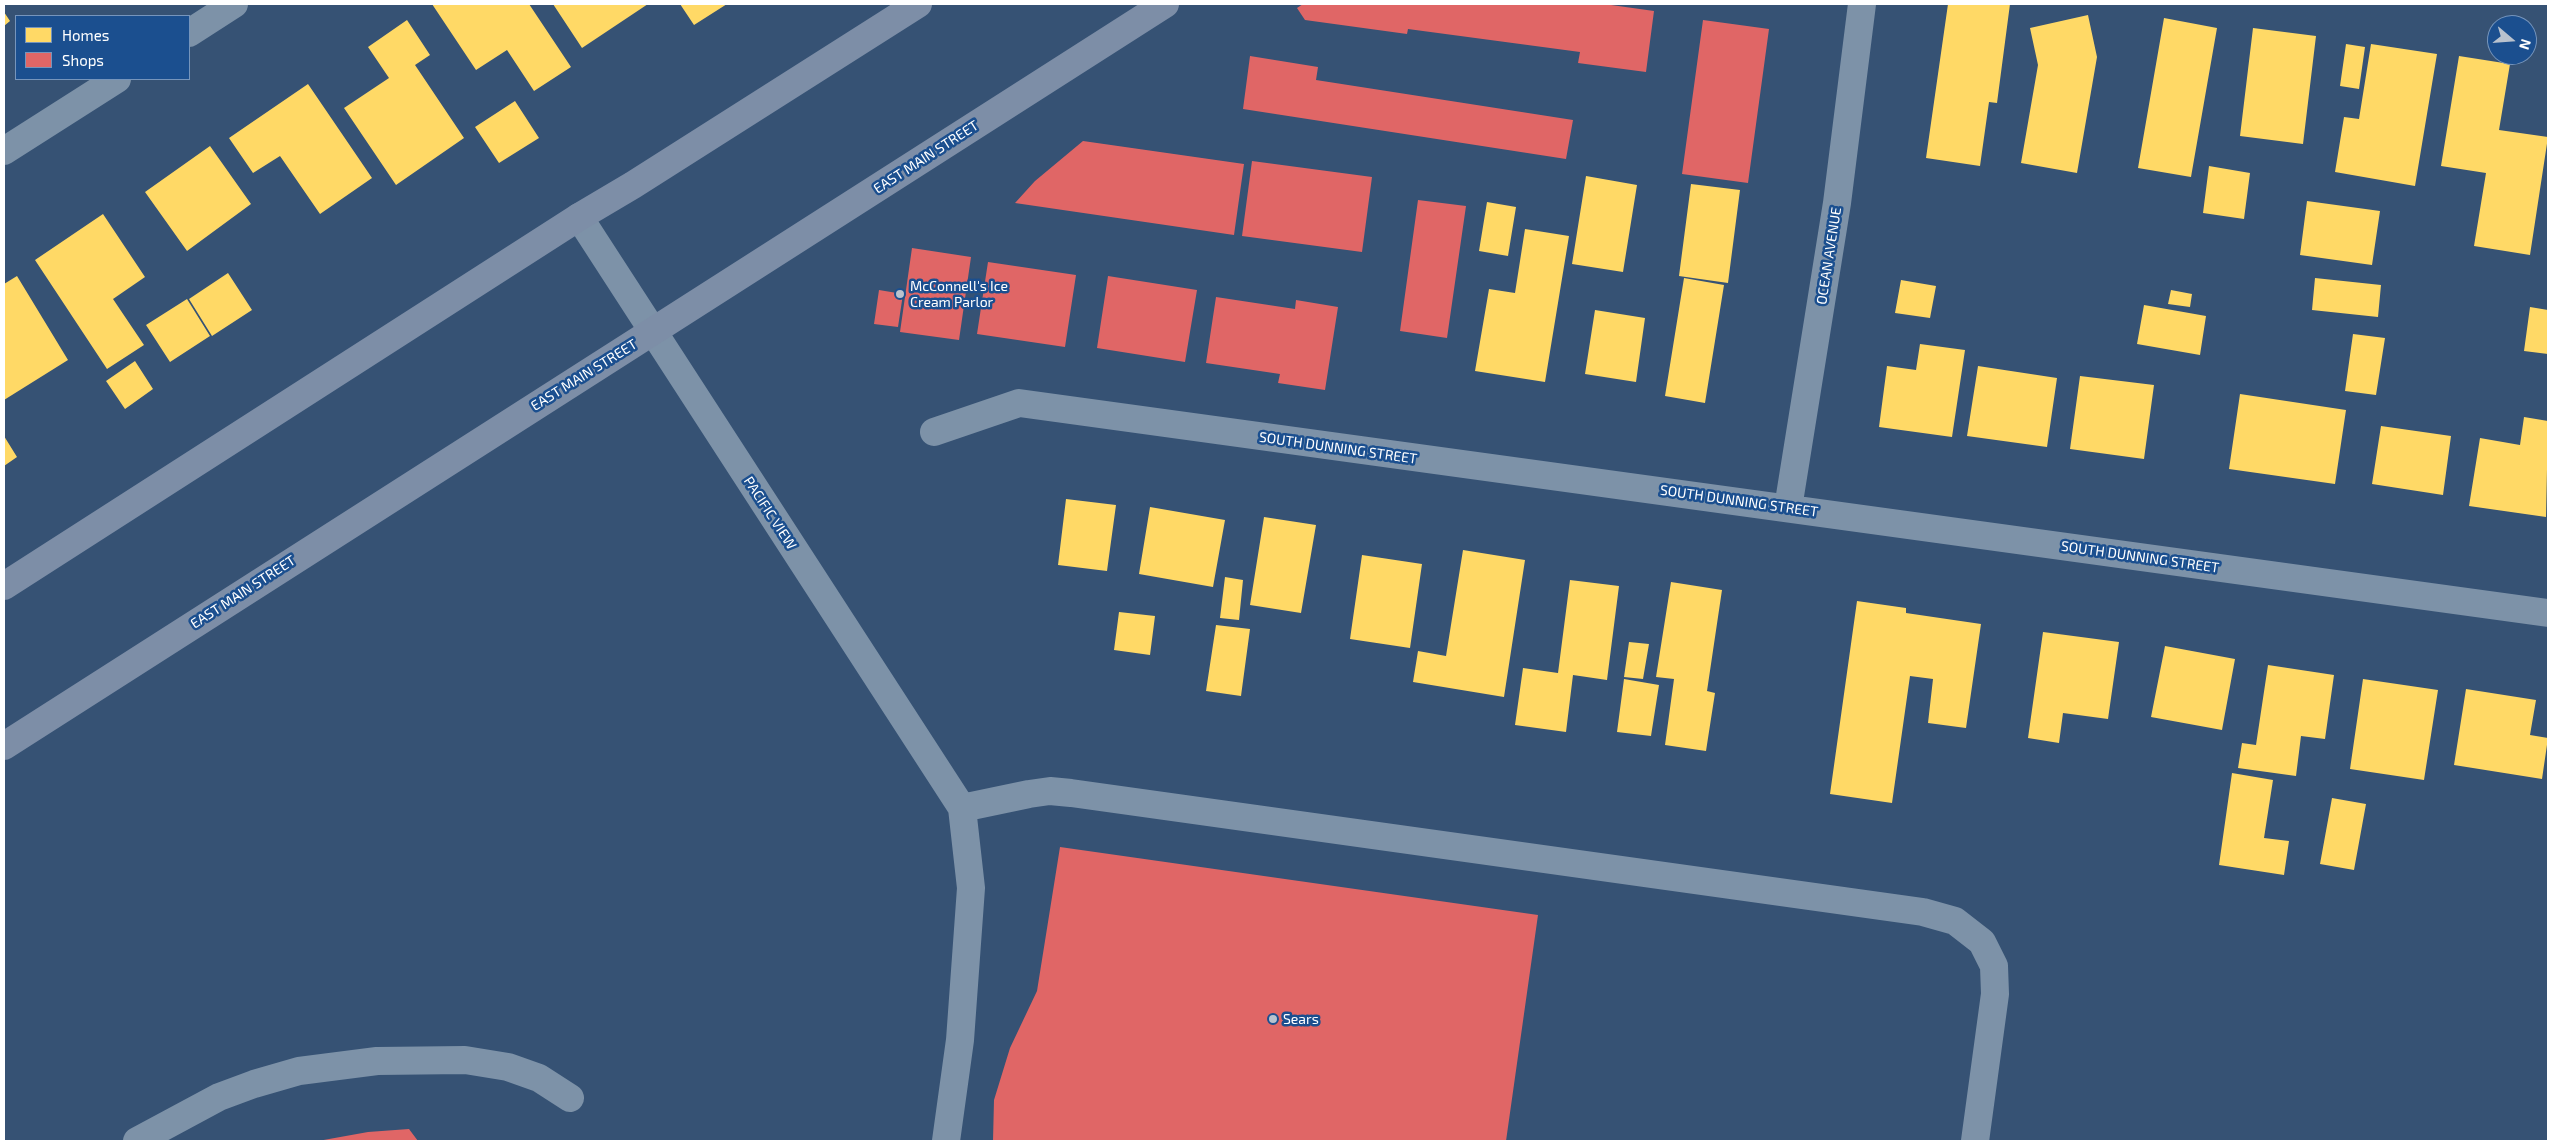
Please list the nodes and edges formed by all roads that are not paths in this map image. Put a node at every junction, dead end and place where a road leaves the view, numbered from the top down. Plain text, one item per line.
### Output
1 (234, 4) edge
2 (918, 4) edge
3 (1165, 4) edge
4 (1862, 4) edge
5 (190, 32) edge
6 (115, 80) edge
7 (4, 151) edge
8 (579, 217) junction
9 (653, 332) junction
10 (934, 432) dead end
11 (1788, 508) junction
12 (4, 586) edge
13 (2548, 614) edge
14 (4, 746) edge
15 (962, 808) junction
16 (570, 1098) dead end
17 (137, 1141) edge
18 (946, 1141) edge
19 (1975, 1141) edge

1 - 5 street
2 - 8 main road
3 - 9 main road, EAST MAIN STREET
4 - 11 street, OCEAN AVENUE
6 - 7 street
8 - 9 street, PACIFIC VIEW
8 - 12 main road
9 - 14 main road, EAST MAIN STREET
9 - 15 street, PACIFIC VIEW
10 - 11 street, SOUTH DUNNING STREET
11 - 13 street, SOUTH DUNNING STREET
15 - 18 street
15 - 19 street
16 - 17 street

